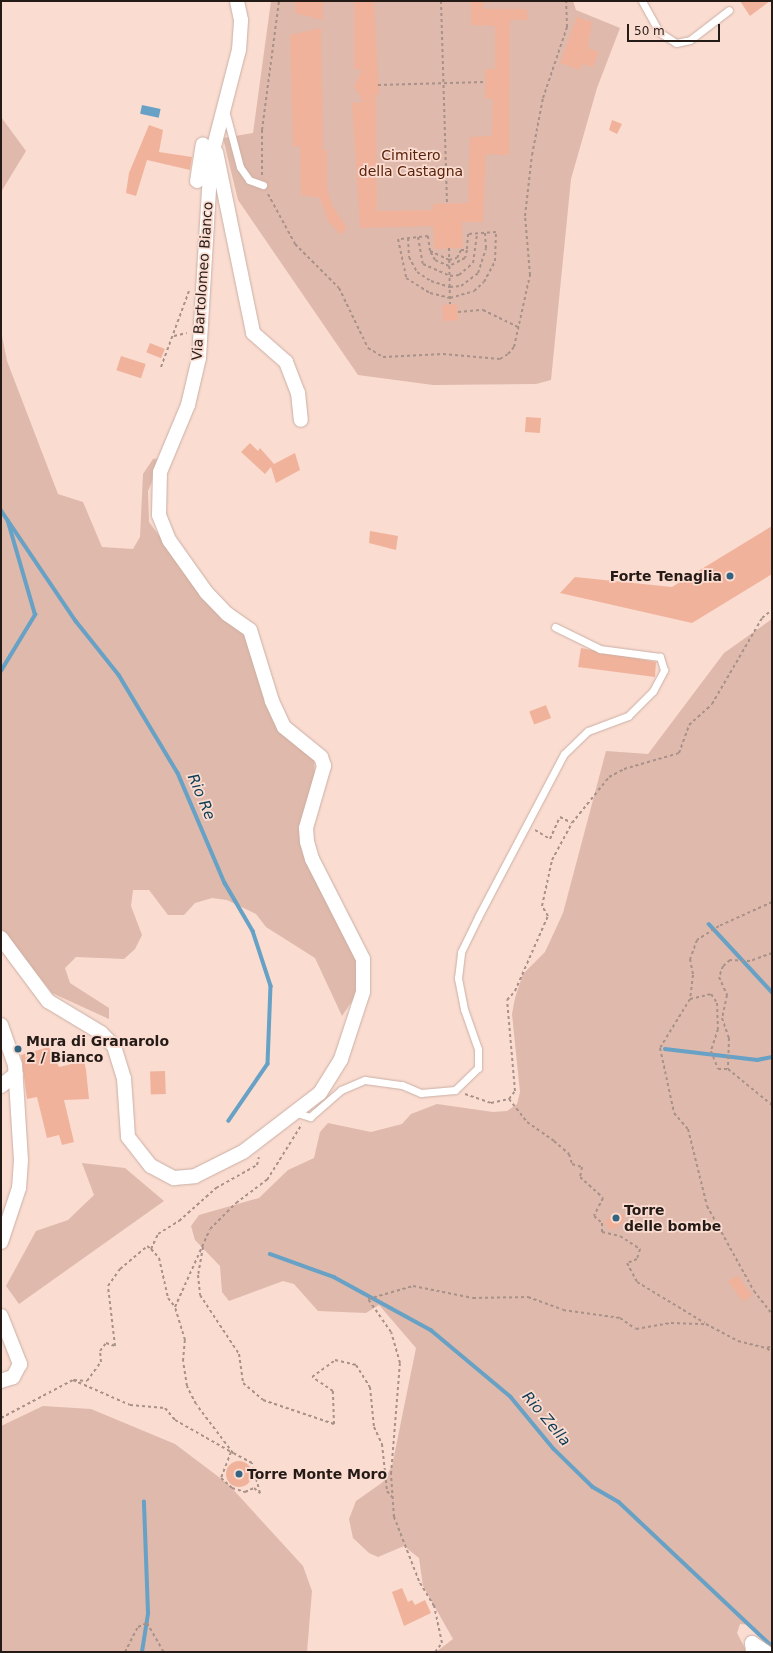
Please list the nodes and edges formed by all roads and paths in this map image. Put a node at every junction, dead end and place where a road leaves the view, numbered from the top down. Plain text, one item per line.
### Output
1 (237, 1) edge
2 (279, 1) edge
3 (441, 1) edge
4 (566, 1) edge
5 (642, 1) edge
6 (730, 10) dead end
7 (485, 82) dead end
8 (442, 83) junction
9 (378, 85) dead end
10 (225, 107) junction
11 (215, 132) junction
12 (197, 181) dead end
13 (263, 185) junction
14 (447, 203) dead end
15 (486, 233) junction
16 (477, 234) junction
17 (418, 237) junction
18 (408, 238) junction
19 (449, 248) dead end
20 (467, 250) junction
21 (430, 251) junction
22 (449, 260) junction
23 (449, 266) junction
24 (450, 276) junction
25 (190, 284) dead end
26 (450, 287) junction
27 (450, 298) junction
28 (450, 304) dead end
29 (458, 312) dead end
30 (518, 327) junction
31 (161, 367) dead end
32 (301, 420) dead end
33 (772, 610) edge
34 (555, 627) dead end
35 (572, 823) junction
36 (525, 825) junction
37 (772, 902) edge
38 (1, 938) edge
39 (772, 953) edge
40 (690, 999) junction
41 (1, 1026) edge
42 (728, 1069) junction
43 (16, 1074) junction
44 (1, 1086) edge
45 (455, 1090) junction
46 (509, 1099) junction
47 (772, 1106) edge
48 (301, 1116) junction
49 (264, 1137) junction
50 (1, 1242) edge
51 (204, 1243) junction
52 (151, 1249) junction
53 (175, 1307) junction
54 (772, 1314) edge
55 (1, 1316) edge
56 (706, 1324) junction
57 (772, 1346) edge
58 (767, 1348) junction
59 (772, 1353) edge
60 (73, 1380) junction
61 (1, 1381) edge
62 (1, 1418) edge
63 (232, 1452) junction
64 (393, 1497) junction
65 (125, 1652) edge
66 (164, 1652) edge
67 (435, 1652) edge
68 (753, 1652) edge
69 (766, 1652) edge

1 - 10 street
2 - 13 path
3 - 8 path
4 - 30 path
5 - 6 lane
7 - 8 path
8 - 9 path
8 - 14 path
10 - 11 street
10 - 13 lane
11 - 12 street
11 - 32 street
11 - 48 street, Via Bartolomeo Bianco
13 - 30 path
15 - 16 path
15 - 26 path
15 - 27 path
16 - 20 path
16 - 24 path
17 - 18 path
17 - 21 path
17 - 24 path
18 - 26 path
18 - 27 path
19 - 22 path
20 - 22 path
20 - 23 path
21 - 22 path
21 - 23 path
22 - 23 path
23 - 24 path
24 - 26 path
25 - 31 path
26 - 27 path
27 - 28 path
29 - 30 path
33 - 35 path
34 - 36 lane
35 - 36 path
35 - 46 path
36 - 45 lane
37 - 40 path
38 - 49 street, Via Bartolomeo Bianco
39 - 42 path
40 - 42 path
40 - 54 path
41 - 43 street
42 - 47 path
43 - 44 street
43 - 50 street
45 - 46 path
45 - 48 lane
46 - 56 path
48 - 49 street, Via Bartolomeo Bianco
48 - 51 path
49 - 52 path
51 - 53 path
51 - 64 path
52 - 53 path
52 - 60 path
53 - 63 path
55 - 61 street
56 - 58 path
56 - 64 path
57 - 58 path
58 - 59 path
60 - 62 path
60 - 63 path
63 - 63 path
64 - 67 path
65 - 66 path
68 - 69 street

